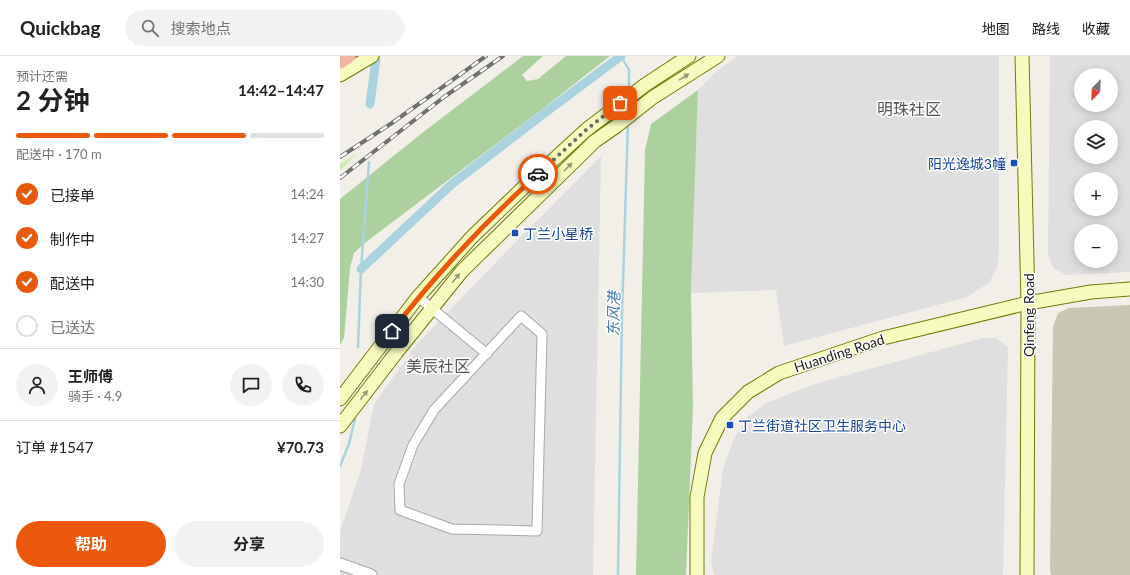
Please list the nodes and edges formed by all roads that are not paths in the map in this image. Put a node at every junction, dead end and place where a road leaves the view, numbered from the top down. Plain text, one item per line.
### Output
1 (348, 56) edge
2 (372, 56) edge
3 (689, 56) edge
4 (718, 56) edge
5 (1022, 56) edge
6 (340, 61) edge
7 (340, 74) edge
8 (1130, 289) edge
9 (418, 297) junction
10 (1028, 303) junction
11 (432, 308) junction
12 (487, 354) junction
13 (340, 399) edge
14 (340, 426) edge
15 (340, 564) edge
16 (371, 575) edge
17 (697, 575) edge
18 (1027, 575) edge

1 - 6 highway
2 - 7 main road
3 - 9 main road
11 -> 4 main road
5 - 10 main road, Qinfeng Road
8 - 10 main road, Huanding Road
9 - 11 street
9 - 13 main road
10 - 17 main road, Huanding Road
10 - 18 main road, Qinfeng Road
11 - 12 street
14 -> 11 main road
12 - 12 street
15 - 16 street

